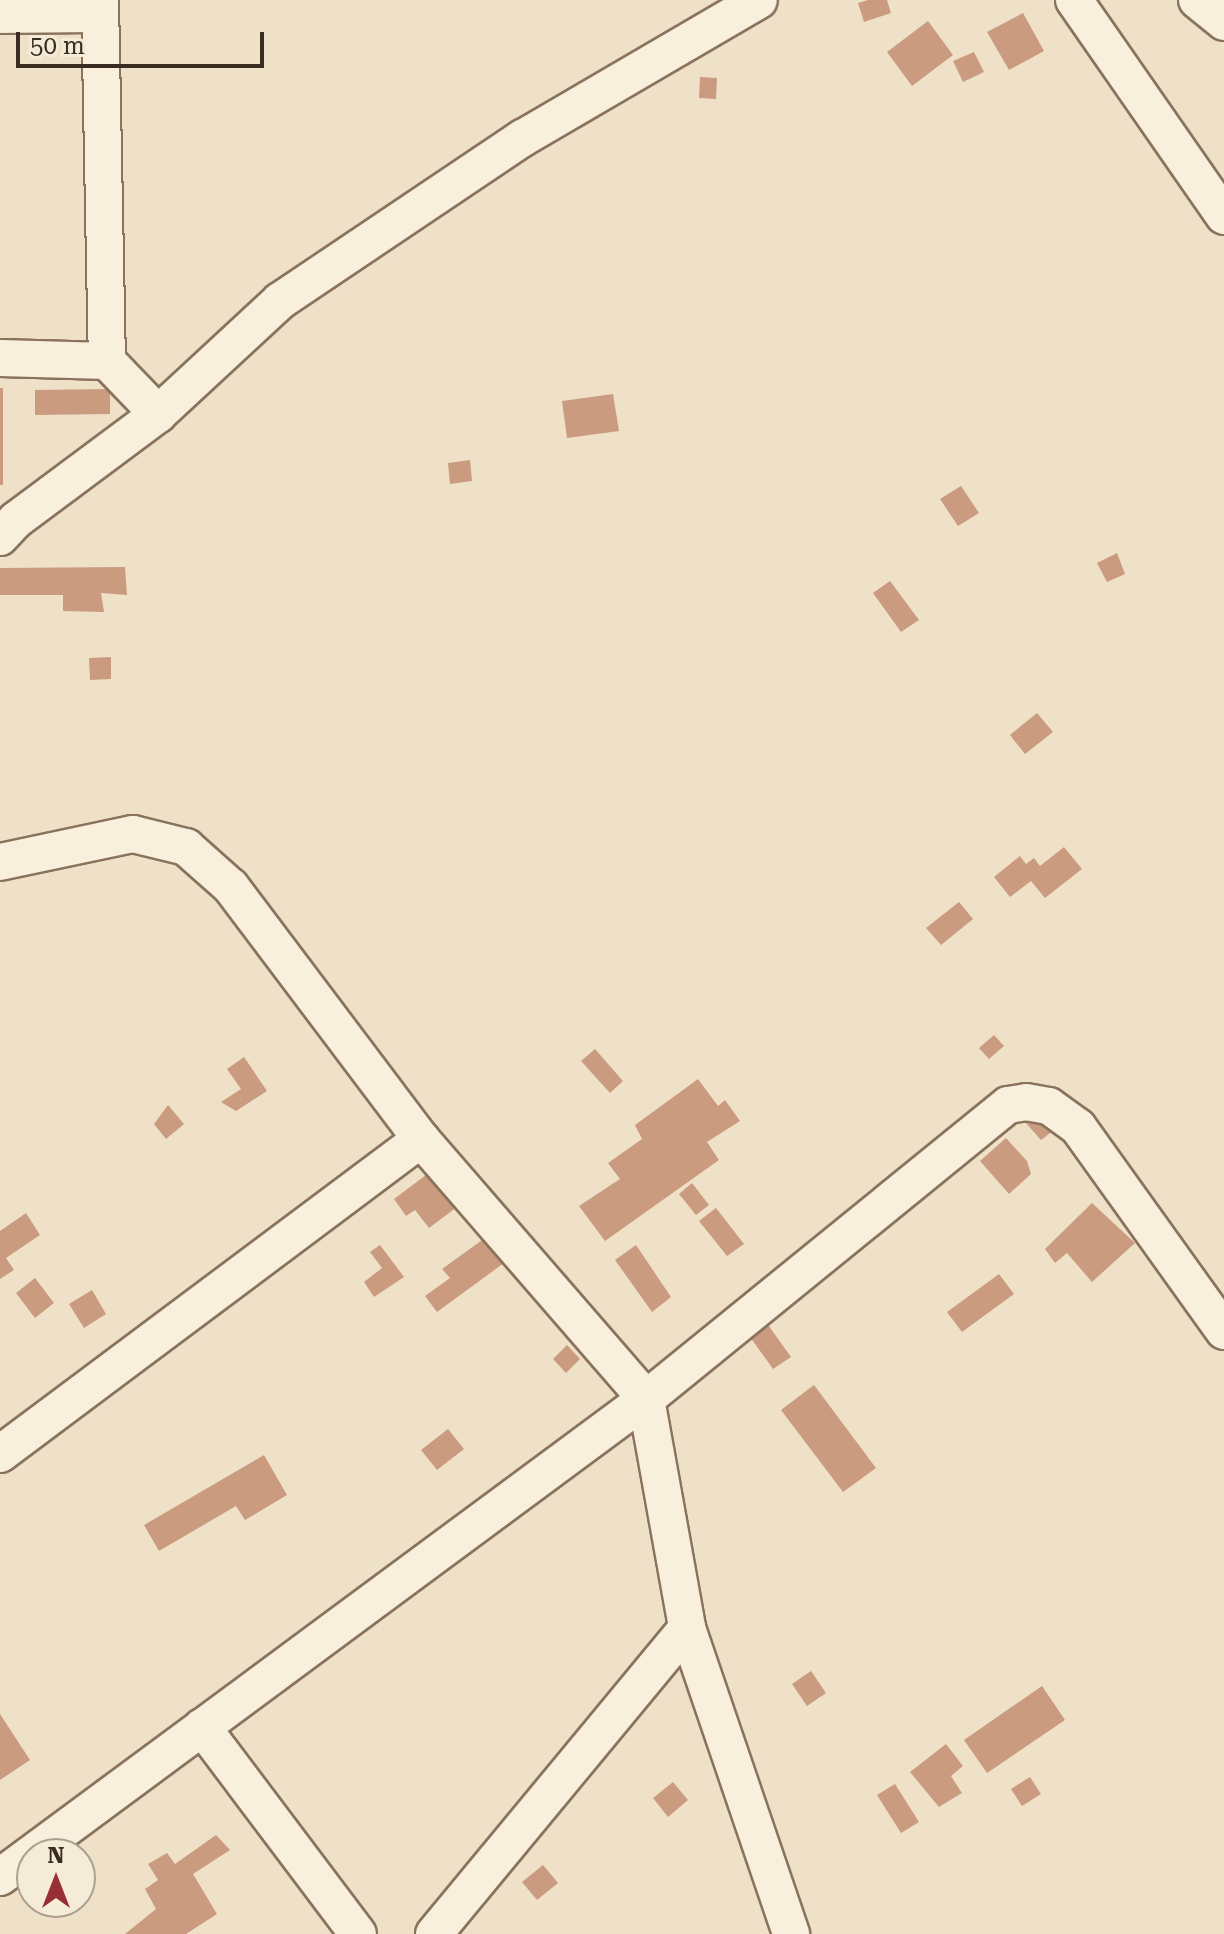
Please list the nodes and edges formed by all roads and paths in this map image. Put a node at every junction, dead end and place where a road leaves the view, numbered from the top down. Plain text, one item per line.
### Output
1 (759, 0) edge
2 (1074, 0) edge
3 (1197, 0) edge
4 (100, 7) edge
5 (0, 15) edge
6 (1224, 22) edge
7 (1224, 216) edge
8 (0, 358) edge
9 (107, 361) junction
10 (158, 414) junction
11 (0, 537) edge
12 (0, 862) edge
13 (421, 1139) junction
14 (1224, 1331) edge
15 (646, 1399) junction
16 (0, 1454) edge
17 (687, 1628) junction
18 (202, 1727) junction
19 (0, 1877) edge
20 (358, 1934) edge
21 (434, 1934) edge
22 (791, 1934) edge

1 - 10 street
2 - 7 street
3 - 6 street
4 - 5 street
4 - 9 street
8 - 9 street
9 - 10 street
10 - 11 street
12 - 13 street
13 - 15 street
13 - 16 street
14 - 15 street
15 - 17 street
15 - 18 street
17 - 21 street
17 - 22 street
18 - 19 street
18 - 20 street

